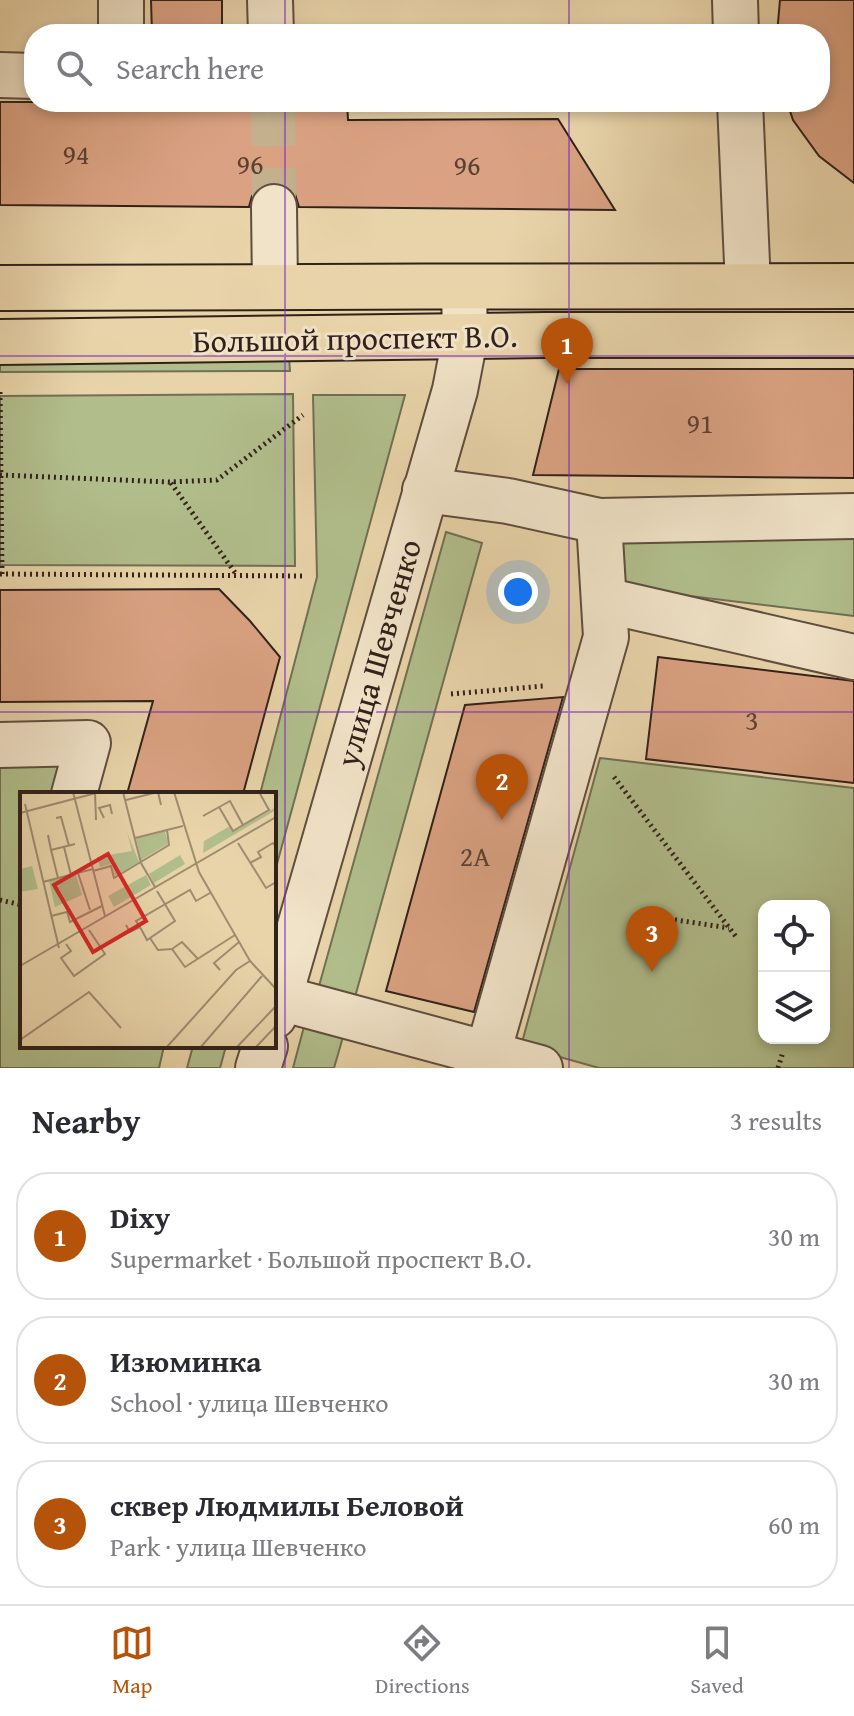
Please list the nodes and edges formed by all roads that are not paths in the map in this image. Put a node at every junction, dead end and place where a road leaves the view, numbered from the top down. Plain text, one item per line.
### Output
1 (121, 0) edge
2 (270, 0) edge
3 (735, 0) edge
4 (121, 24) edge
5 (271, 24) edge
6 (736, 24) edge
7 (0, 75) edge
8 (24, 76) edge
9 (740, 112) edge
10 (274, 207) tunnel mouth
11 (275, 286) junction
12 (748, 286) junction
13 (854, 286) edge
14 (0, 288) edge
15 (464, 288) junction
16 (854, 335) edge
17 (465, 338) junction
18 (0, 342) edge
19 (425, 490) junction
20 (854, 516) edge
21 (599, 521) junction
22 (604, 600) junction
23 (854, 657) edge
24 (0, 745) edge
25 (75, 792) edge
26 (278, 988) edge
27 (264, 1048) edge
28 (488, 1053) junction
29 (258, 1068) edge
30 (540, 1068) edge

1 - 4 street
2 - 5 street
3 - 6 street
7 - 8 street
9 - 12 street
10 - 11 street
11 - 14 main road, Большой проспект В.О.
11 - 15 main road, Большой проспект В.О.
12 - 13 main road, Большой проспект В.О.
12 - 15 main road, Большой проспект В.О.
15 - 17 street, улица Шевченко
16 - 17 main road, Большой проспект В.О.
17 - 18 main road, Большой проспект В.О.
17 - 19 street, улица Шевченко
19 - 21 street
19 - 26 street, улица Шевченко
20 - 21 street
21 - 22 street
22 - 23 street
22 - 28 street
24 - 25 street
26 - 28 street
27 - 29 street
28 - 30 street

